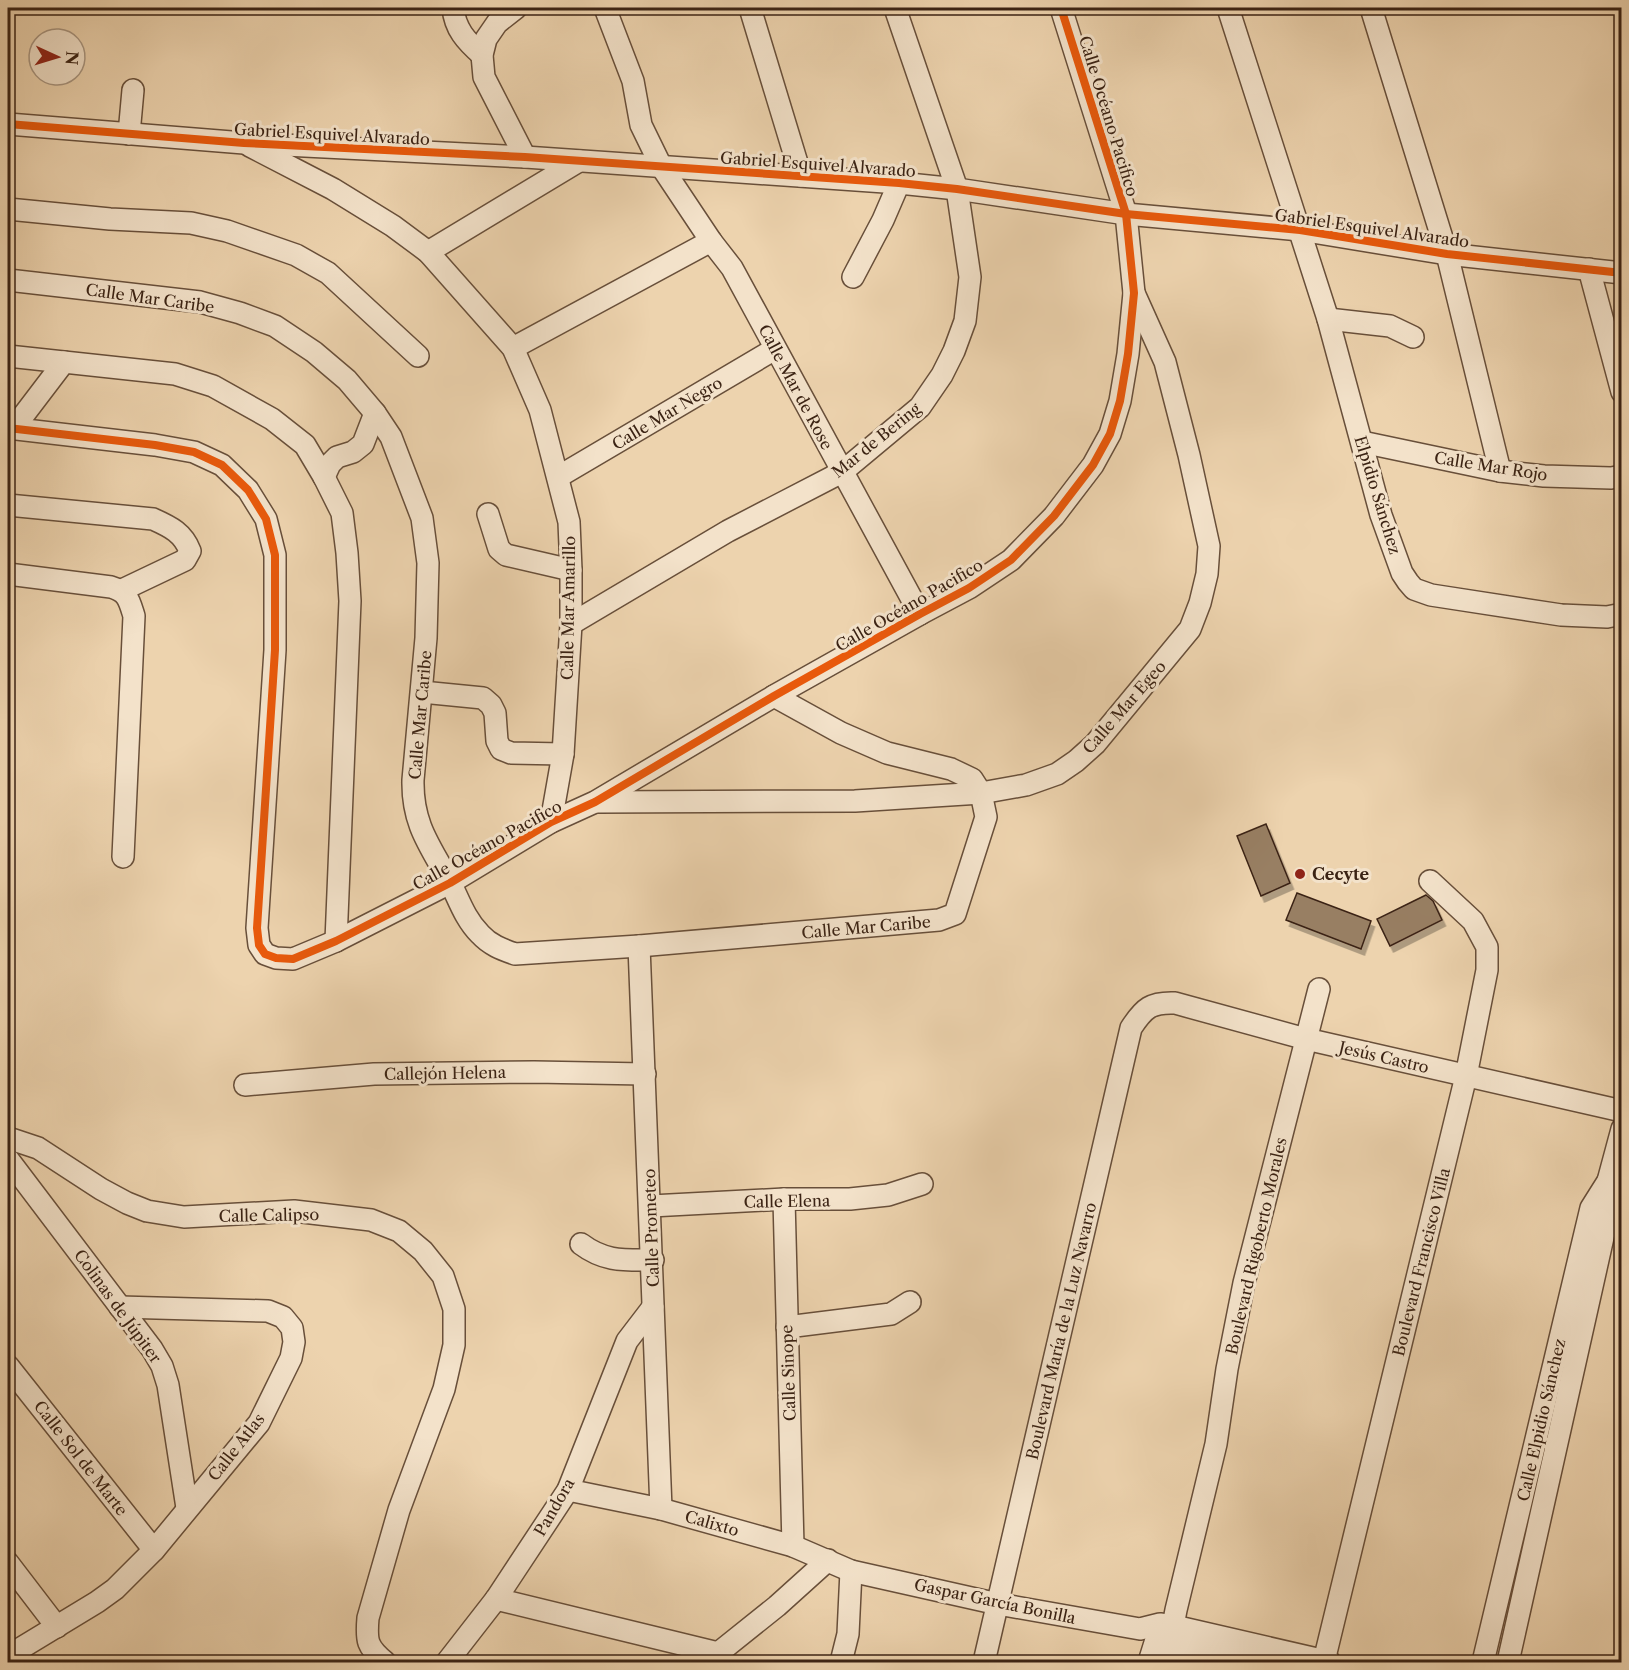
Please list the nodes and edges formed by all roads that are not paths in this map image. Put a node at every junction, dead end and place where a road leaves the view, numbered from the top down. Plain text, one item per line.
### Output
1 (453, 8) edge
2 (516, 8) edge
3 (605, 8) edge
4 (750, 8) edge
5 (895, 8) edge
6 (1061, 8) edge
7 (1228, 8) edge
8 (1371, 8) edge
9 (482, 55) junction
10 (133, 90) dead end
11 (8, 124) edge
12 (129, 134) junction
13 (244, 143) junction
14 (525, 158) junction
15 (579, 161) junction
16 (661, 166) junction
17 (801, 176) junction
18 (899, 183) junction
19 (957, 189) junction
20 (8, 209) edge
21 (1126, 214) junction
22 (1300, 230) junction
23 (711, 242) junction
24 (428, 252) junction
25 (1448, 254) junction
26 (1589, 269) junction
27 (1622, 273) edge
28 (853, 277) dead end
29 (8, 280) edge
30 (1134, 293) junction
31 (1328, 319) junction
32 (1413, 337) dead end
33 (513, 348) junction
34 (775, 349) junction
35 (8, 356) edge
36 (418, 356) dead end
37 (64, 362) junction
38 (1622, 392) edge
39 (375, 413) junction
40 (10, 429) edge
41 (1362, 442) junction
42 (1500, 471) junction
43 (842, 472) junction
44 (1622, 476) edge
45 (324, 477) junction
46 (558, 477) junction
47 (8, 505) edge
48 (488, 514) dead end
49 (571, 570) junction
50 (8, 574) edge
51 (122, 590) junction
52 (920, 614) junction
53 (1622, 614) edge
54 (571, 624) junction
55 (422, 692) junction
56 (774, 696) junction
57 (563, 754) junction
58 (981, 793) junction
59 (595, 802) junction
60 (551, 822) junction
61 (123, 857) dead end
62 (1430, 881) dead end
63 (450, 883) junction
64 (336, 941) junction
65 (639, 946) junction
66 (1319, 989) dead end
67 (1149, 1006) joint
68 (1306, 1039) junction
69 (645, 1074) junction
70 (1466, 1076) junction
71 (245, 1085) dead end
72 (1622, 1111) edge
73 (1622, 1129) edge
74 (8, 1138) edge
75 (8, 1159) edge
76 (1608, 1181) junction
77 (922, 1184) dead end
78 (784, 1199) junction
79 (651, 1206) junction
80 (580, 1244) dead end
81 (653, 1260) junction
82 (910, 1302) dead end
83 (120, 1306) junction
84 (653, 1307) junction
85 (787, 1327) junction
86 (8, 1366) edge
87 (568, 1490) junction
88 (187, 1508) junction
89 (661, 1509) junction
90 (793, 1546) junction
91 (153, 1550) junction
92 (828, 1560) junction
93 (8, 1563) edge
94 (851, 1571) junction
95 (496, 1599) junction
96 (998, 1604) junction
97 (57, 1627) junction
98 (1163, 1634) edge
99 (8, 1656) edge
100 (713, 1658) edge
101 (385, 1662) edge
102 (447, 1662) edge
103 (841, 1662) edge
104 (984, 1662) edge
105 (1149, 1662) edge
106 (1249, 1662) edge
107 (1327, 1662) edge
108 (1483, 1662) edge
109 (1508, 1662) edge

1 - 9 street
2 - 9 street
3 - 16 street, Calle Mar de Rose
4 - 17 street
5 - 19 street, Mar de Bering
6 - 21 street, Calle Océano Pacifico
7 - 22 street, Elpidio Sánchez
8 - 25 street
9 - 14 street
10 - 12 street
11 - 12 street, Gabriel Esquivel Alvarado
12 - 13 street, Gabriel Esquivel Alvarado
13 - 14 street, Gabriel Esquivel Alvarado
13 - 24 street, Calle Mar Amarillo
14 - 15 street, Gabriel Esquivel Alvarado
15 - 16 street, Gabriel Esquivel Alvarado
15 - 24 street
16 - 17 street, Gabriel Esquivel Alvarado
16 - 23 street, Calle Mar de Rose
17 - 18 street, Gabriel Esquivel Alvarado
18 - 19 street, Gabriel Esquivel Alvarado
18 - 28 street
19 - 21 street, Gabriel Esquivel Alvarado
19 - 43 street, Mar de Bering
20 - 36 street
21 - 22 street, Gabriel Esquivel Alvarado
21 - 30 street, Calle Océano Pacifico
22 - 25 street, Gabriel Esquivel Alvarado
22 - 31 street, Elpidio Sánchez
23 - 33 street
23 - 34 street, Calle Mar de Rose
24 - 33 street, Calle Mar Amarillo
25 - 26 street, Gabriel Esquivel Alvarado
25 - 42 street
26 - 27 street, Gabriel Esquivel Alvarado
26 - 38 street
29 - 39 street, Calle Mar Caribe
30 - 52 street, Calle Océano Pacifico
30 - 58 street, Calle Mar Egeo
31 - 32 street
31 - 41 street, Elpidio Sánchez
33 - 46 street, Calle Mar Amarillo
34 - 43 street, Calle Mar de Rose
34 - 46 street, Calle Mar Negro
35 - 37 street
37 - 40 street
37 - 45 street
39 - 45 street
39 - 55 street, Calle Mar Caribe
40 - 64 street, Calle Océano Pacifico
41 - 42 street, Calle Mar Rojo
41 - 53 street, Elpidio Sánchez
42 - 44 street, Calle Mar Rojo
43 - 52 street, Calle Mar de Rose
43 - 54 street, Mar de Bering
45 - 64 street
46 - 49 street, Calle Mar Amarillo
47 - 51 street
48 - 49 street
49 - 54 street, Calle Mar Amarillo
50 - 51 street
51 - 61 street
52 - 56 street, Calle Océano Pacifico
54 - 57 street, Calle Mar Amarillo
55 - 57 street
55 - 63 street, Calle Mar Caribe
56 - 58 street
56 - 59 street, Calle Océano Pacifico
57 - 60 street, Calle Mar Amarillo
58 - 59 street, Calle Mar Egeo
58 - 65 street, Calle Mar Caribe
59 - 60 street, Calle Océano Pacifico
60 - 63 street, Calle Océano Pacifico
62 - 70 street, Boulevard Francisco Villa
63 - 64 street, Calle Océano Pacifico
63 - 65 street, Calle Mar Caribe
65 - 69 street, Calle Prometeo
66 - 68 street, Boulevard Rigoberto Morales
67 - 68 street, Jesús Castro
67 - 96 street, Boulevard María de la Luz Navarro
68 - 70 street, Jesús Castro
68 - 98 street, Boulevard Rigoberto Morales
69 - 71 street, Callejón Helena
69 - 79 street, Calle Prometeo
70 - 72 street, Jesús Castro
70 - 107 street, Boulevard Francisco Villa
73 - 76 street, Calle Elpidio Sánchez
74 - 101 street, Calle Calipso
75 - 83 street, Colinas de Júpiter
76 - 108 street, Calle Elpidio Sánchez
76 - 109 street, Calle Elpidio Sánchez
77 - 78 street, Calle Elena
78 - 79 street, Calle Elena
78 - 85 street, Calle Sinope
79 - 81 street, Calle Prometeo
80 - 81 street
81 - 84 street, Calle Prometeo
82 - 85 street
83 - 88 street, Colinas de Júpiter
83 - 88 street, Calle Atlas
84 - 87 street, Pandora
84 - 89 street, Calle Prometeo
85 - 90 street, Calle Sinope
86 - 91 street, Calle Sol de Marte
87 - 89 street, Calixto
87 - 95 street, Pandora
88 - 91 street, Calle Atlas
89 - 90 street, Calixto
90 - 92 street, Calixto
91 - 97 street, Calle Atlas
92 - 94 street, Calixto
92 - 100 street
93 - 97 street
94 - 96 street, Gaspar García Bonilla
94 - 103 street
95 - 100 street
95 - 102 street, Pandora
96 - 98 street, Gaspar García Bonilla
96 - 104 street, Boulevard María de la Luz Navarro
97 - 99 street, Calle Atlas
98 - 105 street, Boulevard Rigoberto Morales
98 - 106 street, Gaspar García Bonilla
98 - 107 street, Gaspar García Bonilla

